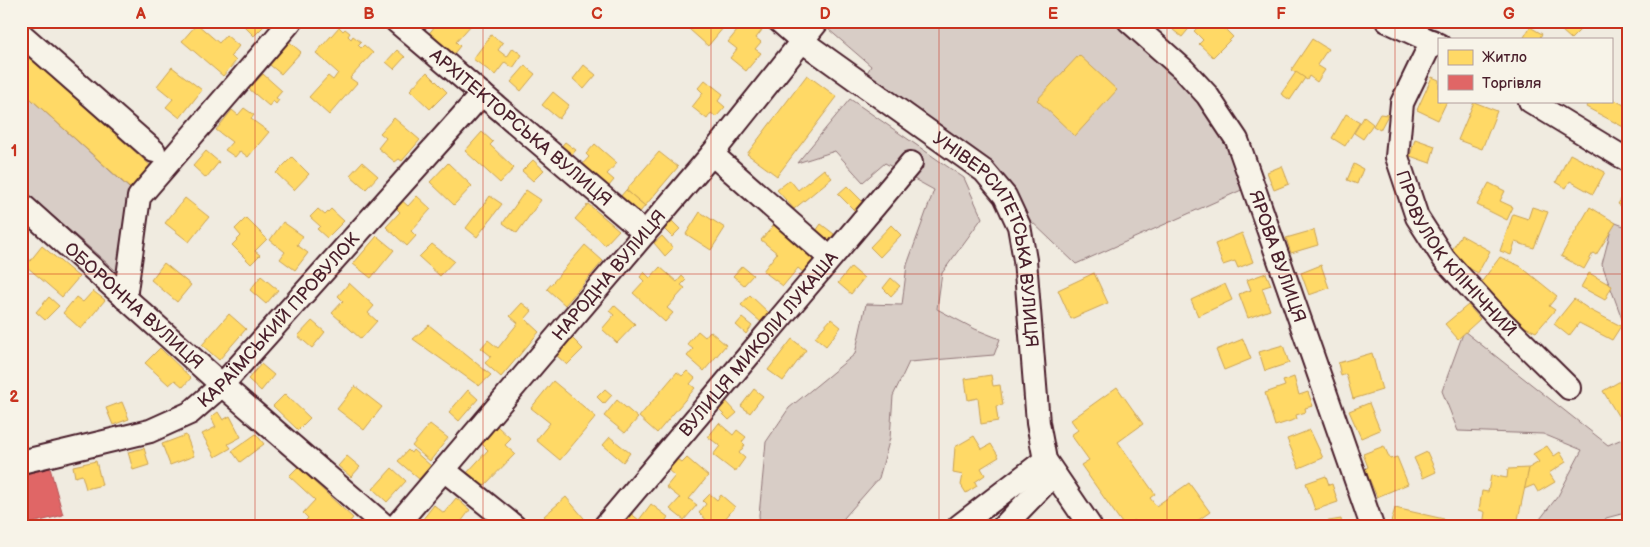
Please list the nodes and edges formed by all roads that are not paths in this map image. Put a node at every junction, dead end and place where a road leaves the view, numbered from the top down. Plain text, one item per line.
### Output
1 (291, 21) edge
2 (396, 21) edge
3 (779, 21) edge
4 (818, 21) edge
5 (1129, 21) edge
6 (1387, 21) edge
7 (21, 34) edge
8 (802, 41) junction
9 (1436, 43) edge
10 (482, 94) junction
11 (1532, 102) edge
12 (154, 151) dead end
13 (712, 154) junction
14 (1629, 161) edge
15 (912, 163) dead end
16 (21, 204) edge
17 (645, 233) junction
18 (830, 258) junction
19 (125, 298) junction
20 (222, 385) junction
21 (1569, 388) dead end
22 (21, 462) edge
23 (1050, 467) junction
24 (444, 470) junction
25 (385, 526) edge
26 (396, 526) edge
27 (514, 526) edge
28 (605, 526) edge
29 (960, 526) edge
30 (1004, 526) edge
31 (1090, 526) edge
32 (1372, 526) edge

1 - 19 street
2 - 10 street, АРХІТЕКТОРСЬКА ВУЛИЦЯ
3 - 8 street, УНІВЕРСИТЕТСЬКА ВУЛИЦЯ
4 - 8 street, НАРОДНА ВУЛИЦЯ
5 - 32 street, ЯРОВА ВУЛИЦЯ
6 - 9 street
7 - 12 street
8 - 13 street, НАРОДНА ВУЛИЦЯ
8 - 23 street, УНІВЕРСИТЕТСЬКА ВУЛИЦЯ
9 - 21 street, ПРОВУЛОК КЛІНІЧНИЙ
10 - 17 street, АРХІТЕКТОРСЬКА ВУЛИЦЯ
10 - 20 street, КАРАЇМСЬКИЙ ПРОВУЛОК
11 - 14 street
13 - 17 street, НАРОДНА ВУЛИЦЯ
13 - 18 street
15 - 18 street, ВУЛИЦЯ МИКОЛИ ЛУКАША
16 - 19 street, ОБОРОННА ВУЛИЦЯ
17 - 24 street, НАРОДНА ВУЛИЦЯ
18 - 28 street, ВУЛИЦЯ МИКОЛИ ЛУКАША
19 - 20 street, ОБОРОННА ВУЛИЦЯ
20 - 22 street, КАРАЇМСЬКИЙ ПРОВУЛОК
20 - 25 street, ОБОРОННА ВУЛИЦЯ
23 - 29 street
23 - 30 street
23 - 31 street, УНІВЕРСИТЕТСЬКА ВУЛИЦЯ
24 - 26 street, НАРОДНА ВУЛИЦЯ
24 - 27 street

